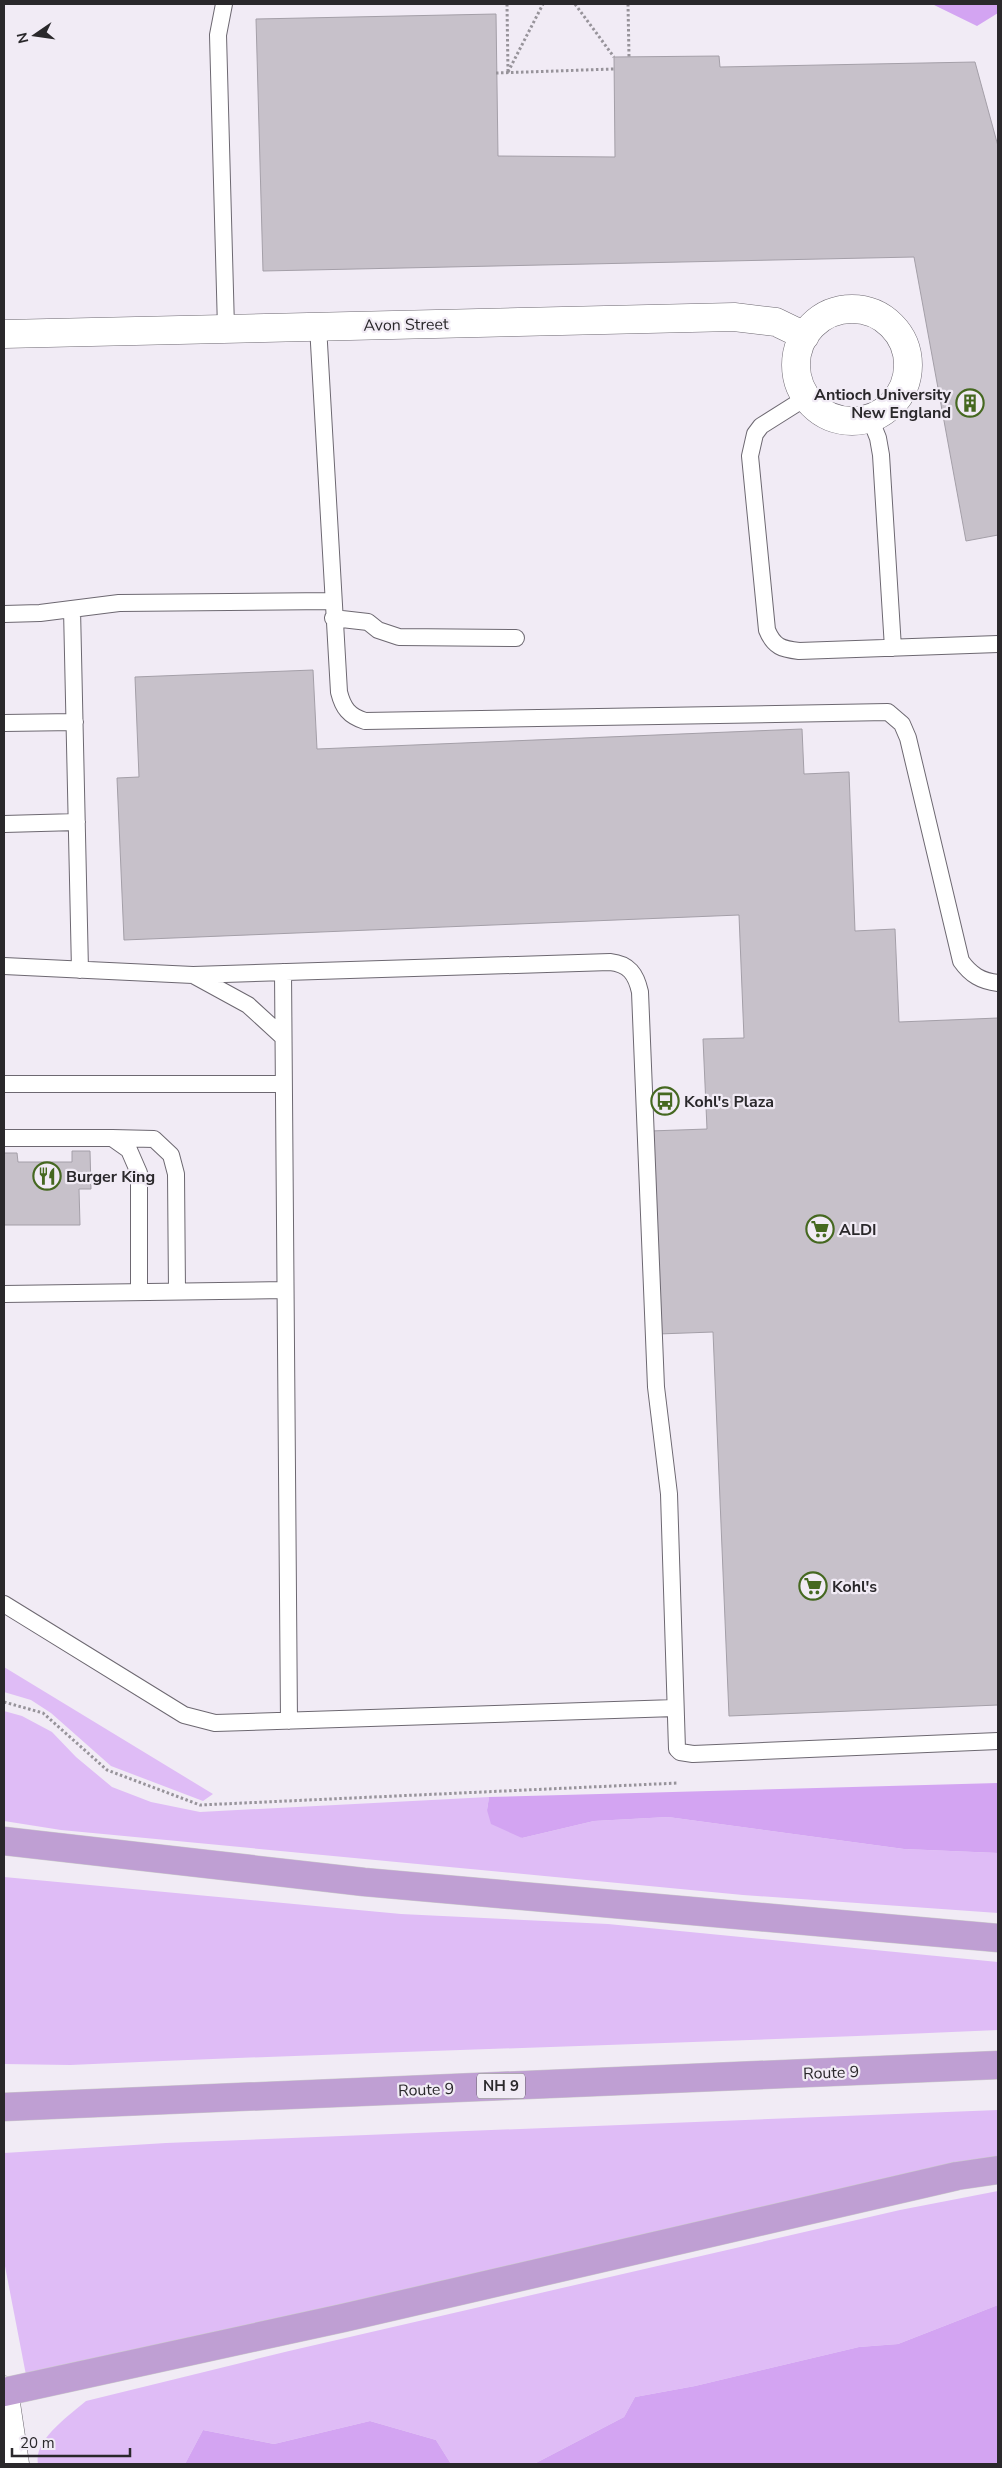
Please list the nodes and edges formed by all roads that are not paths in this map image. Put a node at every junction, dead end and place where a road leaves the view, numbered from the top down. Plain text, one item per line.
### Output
1 (224, 4) edge
2 (318, 326) junction
3 (226, 328) junction
4 (4, 334) edge
5 (805, 336) junction
6 (807, 397) junction
7 (870, 418) junction
8 (332, 601) junction
9 (72, 609) junction
10 (4, 614) edge
11 (334, 618) junction
12 (516, 638) dead end
13 (998, 644) edge
14 (893, 648) junction
15 (75, 722) junction
16 (4, 723) edge
17 (77, 822) junction
18 (4, 824) edge
19 (4, 966) edge
20 (80, 970) junction
21 (283, 972) junction
22 (193, 975) junction
23 (998, 982) edge
24 (283, 1037) junction
25 (4, 1084) edge
26 (283, 1084) junction
27 (4, 1138) edge
28 (112, 1138) junction
29 (285, 1290) junction
30 (139, 1292) junction
31 (177, 1292) junction
32 (4, 1294) edge
33 (4, 1604) edge
34 (675, 1708) junction
35 (289, 1721) junction
36 (998, 1740) edge
37 (4, 1841) edge
38 (998, 1938) edge
39 (998, 2065) edge
40 (4, 2107) edge
41 (998, 2170) edge
42 (4, 2391) edge
43 (15, 2464) edge

1 - 3 lane
2 - 3 street, Avon Street
2 - 5 street, Avon Street
2 - 8 lane
3 - 4 street, Avon Street
5 - 6 street
5 - 7 street
6 - 7 street
6 - 14 lane
7 - 14 lane
8 - 9 lane
8 - 11 lane
9 - 10 lane
9 - 15 lane
11 - 12 lane
11 - 23 lane
13 - 14 lane
15 - 16 lane
15 - 17 lane
17 - 18 lane
17 - 20 lane
19 - 20 lane
20 - 22 lane
21 - 22 lane
21 - 24 lane
21 - 34 lane
22 - 24 lane
24 - 26 lane
25 - 26 lane
26 - 29 lane
27 - 28 lane
28 - 30 lane
28 - 31 lane
29 - 31 lane
29 - 35 lane
30 - 31 lane
30 - 32 lane
33 - 35 lane
34 - 35 lane
34 - 36 lane
37 - 38 highway
39 - 40 highway, Route 9 / NH 9
41 - 42 highway
42 - 43 street

